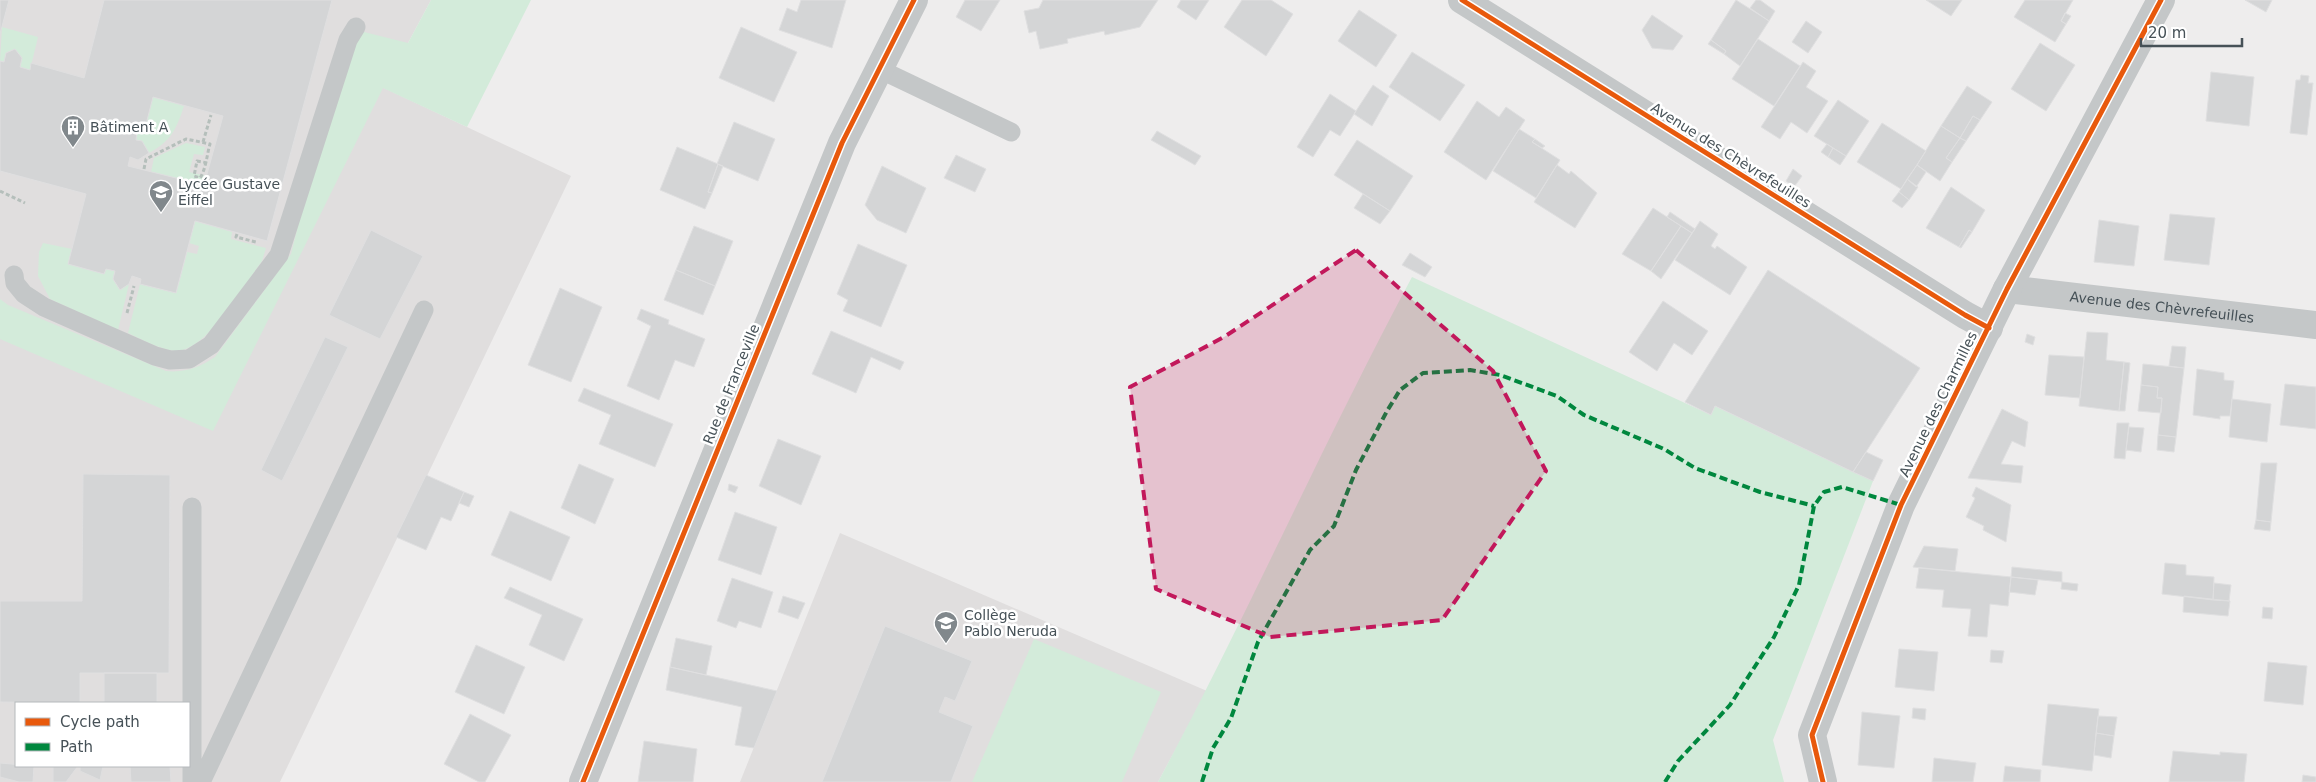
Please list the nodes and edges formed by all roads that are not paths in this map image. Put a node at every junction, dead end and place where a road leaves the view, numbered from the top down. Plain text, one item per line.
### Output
1 (914, 0) edge
2 (1462, 0) edge
3 (2161, 0) edge
4 (356, 27) dead end
5 (879, 69) junction
6 (1011, 132) dead end
7 (14, 275) dead end
8 (2007, 290) junction
9 (424, 310) dead end
10 (2316, 325) edge
11 (1989, 328) junction
12 (192, 507) dead end
13 (192, 782) edge
14 (200, 782) edge
15 (583, 782) edge
16 (1823, 782) edge

1 - 5 street, Rue de Franceville
2 - 11 street, Avenue des Chèvrefeuilles
3 - 8 street, Avenue des Charmilles
4 - 7 lane
5 - 6 lane
5 - 15 street, Rue de Franceville
8 - 10 street, Avenue des Chèvrefeuilles
8 - 11 street, Avenue des Charmilles
9 - 14 lane
11 - 16 street, Avenue des Charmilles
12 - 13 lane

